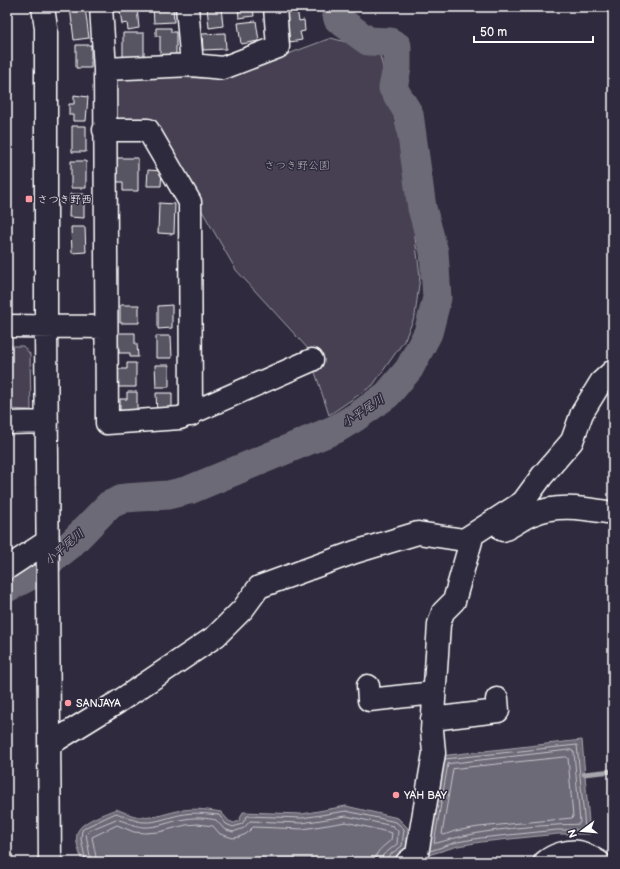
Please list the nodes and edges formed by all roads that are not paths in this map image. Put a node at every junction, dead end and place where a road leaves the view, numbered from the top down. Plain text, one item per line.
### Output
1 (43, 7) edge
2 (101, 7) edge
3 (187, 7) edge
4 (275, 7) edge
5 (192, 65) junction
6 (105, 69) junction
7 (104, 130) junction
8 (7, 326) edge
9 (46, 327) junction
10 (106, 327) junction
11 (312, 360) dead end
12 (613, 371) edge
13 (191, 415) junction
14 (47, 422) junction
15 (7, 423) edge
16 (613, 513) edge
17 (467, 541) junction
18 (48, 546) junction
19 (7, 568) edge
20 (368, 686) dead end
21 (434, 694) junction
22 (497, 699) dead end
23 (432, 719) junction
24 (50, 744) junction
25 (412, 858) edge
26 (50, 862) edge
27 (545, 862) edge
28 (599, 862) edge

1 - 9 street
2 - 6 street
3 - 5 street
4 - 5 street
5 - 6 street
6 - 7 street
7 - 10 street
7 - 13 street
8 - 9 street
9 - 10 street
9 - 14 street
10 - 13 street
11 - 13 street
12 - 17 street
14 - 15 street
14 - 18 street
16 - 17 street
17 - 21 street
17 - 24 street
18 - 19 street
18 - 24 street
20 - 21 street
21 - 23 street
22 - 23 street
23 - 25 street
24 - 26 street
27 - 28 street

